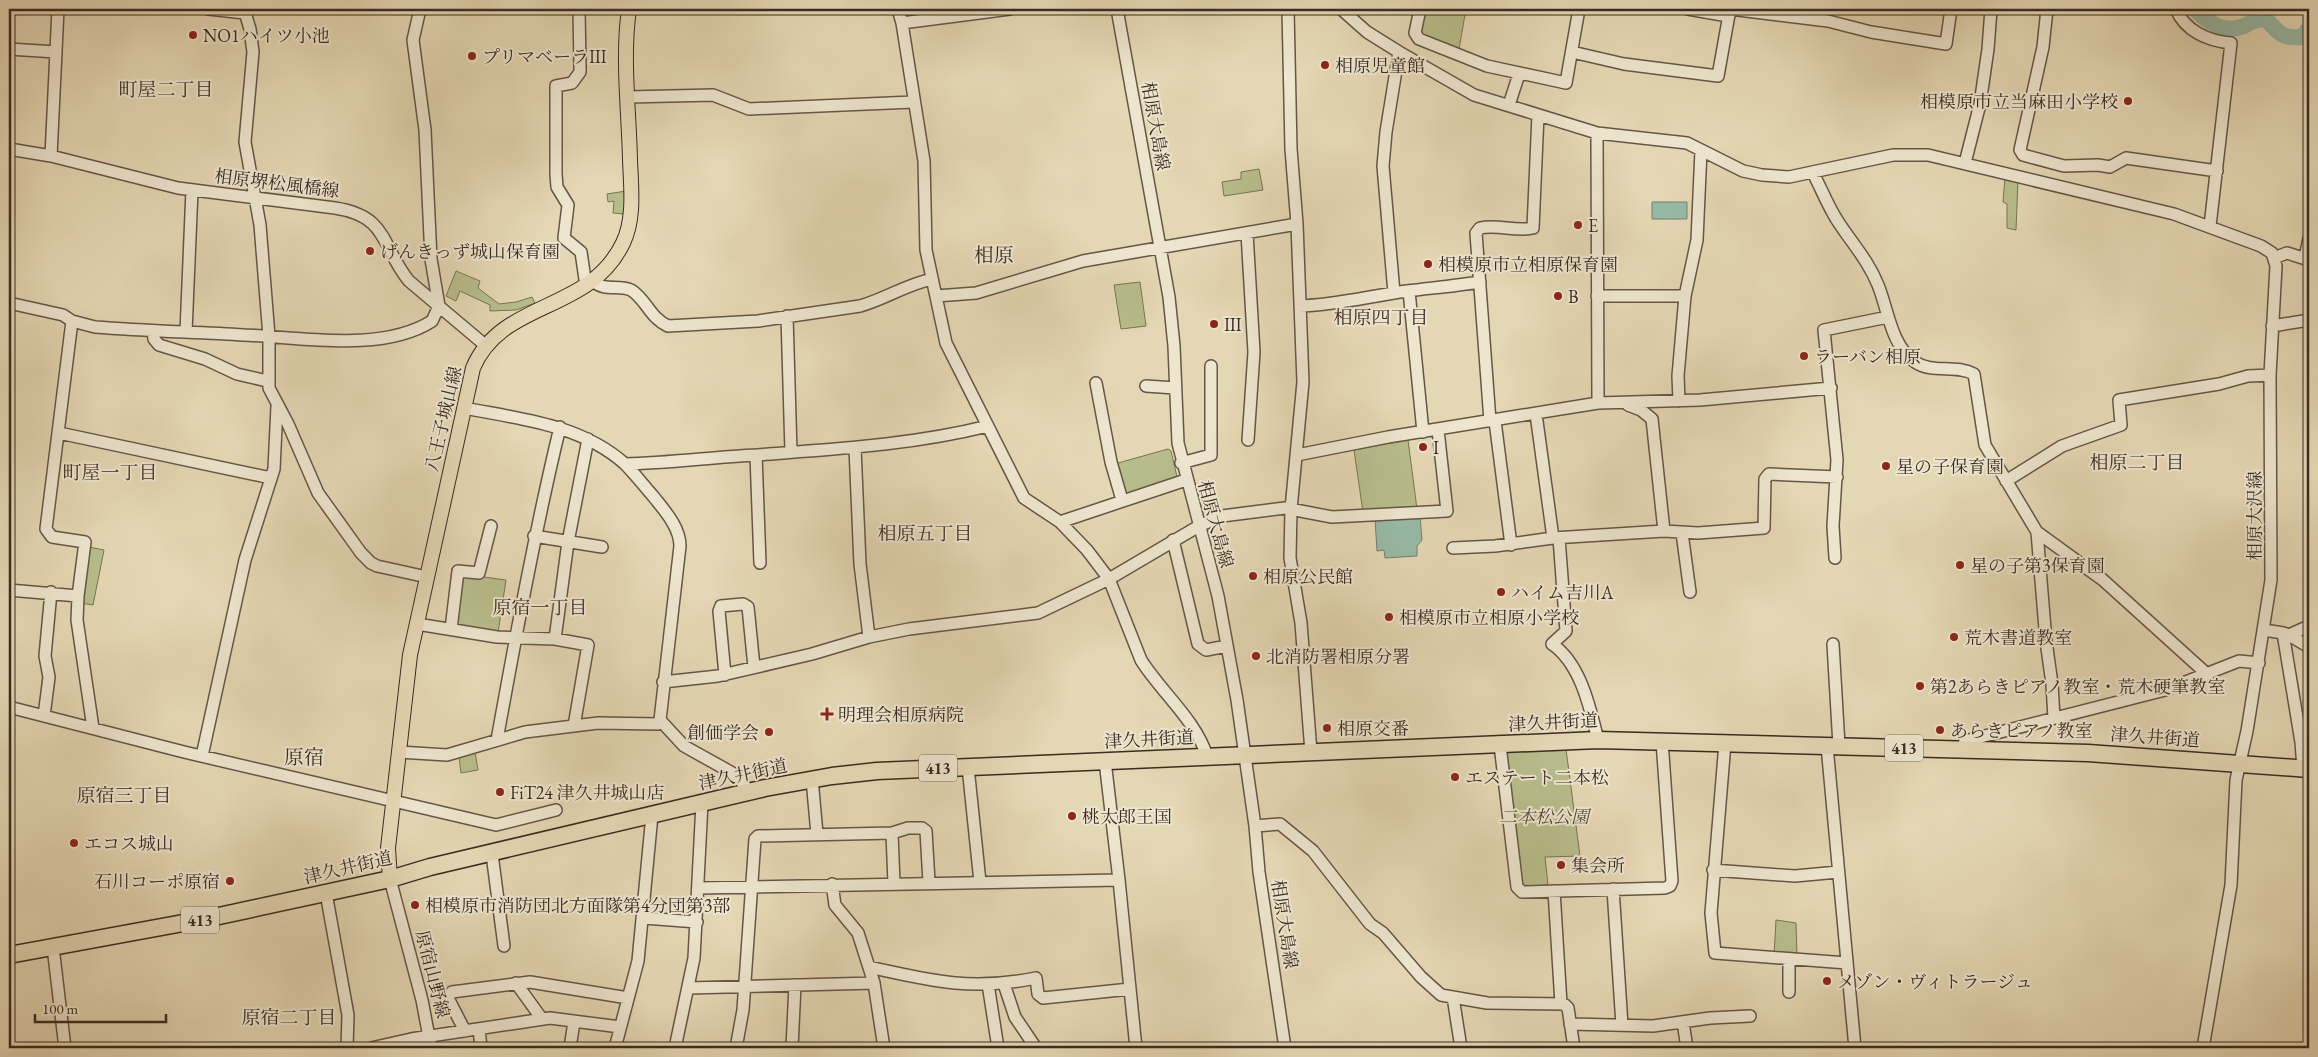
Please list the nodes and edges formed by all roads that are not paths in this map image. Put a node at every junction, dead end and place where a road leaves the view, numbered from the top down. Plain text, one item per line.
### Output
1 (58, 9) edge
2 (208, 9) edge
3 (420, 9) edge
4 (579, 9) edge
5 (629, 9) edge
6 (898, 9) edge
7 (1010, 9) edge
8 (1117, 9) edge
9 (1288, 9) edge
10 (1342, 9) edge
11 (1420, 9) edge
12 (1579, 9) edge
13 (1688, 9) edge
14 (1951, 9) edge
15 (1991, 9) edge
16 (2047, 9) edge
17 (2176, 9) edge
18 (244, 11) edge
19 (1729, 11) edge
20 (902, 23) junction
21 (9, 50) edge
22 (56, 52) junction
23 (1399, 52) junction
24 (1572, 52) junction
25 (1519, 74) junction
26 (628, 97) junction
27 (913, 102) junction
28 (1509, 106) junction
29 (1538, 115) junction
30 (1598, 132) junction
31 (9, 150) edge
32 (1701, 150) junction
33 (51, 156) junction
34 (1965, 163) junction
35 (2217, 171) junction
36 (1814, 173) junction
37 (192, 190) junction
38 (254, 198) junction
39 (1297, 224) junction
40 (2210, 226) junction
41 (1247, 233) junction
42 (2309, 238) edge
43 (1160, 248) junction
44 (2307, 259) edge
45 (2275, 262) junction
46 (932, 279) junction
47 (1480, 282) junction
48 (590, 284) junction
49 (1409, 291) junction
50 (1394, 293) junction
51 (936, 296) junction
52 (1597, 296) junction
53 (1685, 296) junction
54 (9, 303) edge
55 (439, 306) junction
56 (1300, 306) junction
57 (787, 316) junction
58 (1888, 317) junction
59 (2309, 320) edge
60 (72, 321) junction
61 (2272, 326) junction
62 (153, 331) junction
63 (186, 332) junction
64 (269, 336) junction
65 (485, 345) junction
66 (1211, 366) dead end
67 (2270, 375) junction
68 (267, 381) junction
69 (1096, 383) dead end
70 (1146, 386) dead end
71 (1174, 388) junction
72 (1831, 388) junction
73 (1679, 401) junction
74 (1598, 402) junction
75 (1616, 403) junction
76 (277, 404) junction
77 (464, 408) junction
78 (1536, 414) junction
79 (1492, 421) junction
80 (988, 426) junction
81 (560, 427) junction
82 (1438, 430) junction
83 (59, 432) junction
84 (1422, 432) junction
85 (588, 439) junction
86 (1248, 440) dead end
87 (855, 448) junction
88 (792, 452) junction
89 (756, 455) junction
90 (1297, 455) junction
91 (1181, 463) junction
92 (624, 464) junction
93 (1837, 477) junction
94 (271, 478) junction
95 (1186, 480) junction
96 (2006, 481) junction
97 (1122, 500) junction
98 (1291, 509) junction
99 (1060, 522) junction
100 (491, 526) dead end
101 (1199, 526) junction
102 (1664, 531) junction
103 (1682, 532) junction
104 (2038, 532) junction
105 (534, 536) junction
106 (1556, 538) junction
107 (1173, 540) junction
108 (568, 542) junction
109 (1511, 545) junction
110 (602, 547) dead end
111 (1454, 548) dead end
112 (1836, 558) dead end
113 (760, 563) dead end
114 (427, 577) junction
115 (1109, 579) junction
116 (9, 590) edge
117 (51, 592) junction
118 (1690, 592) dead end
119 (78, 596) junction
120 (417, 624) junction
121 (2309, 626) edge
122 (451, 630) junction
123 (2264, 630) junction
124 (2286, 634) junction
125 (516, 637) junction
126 (869, 637) junction
127 (555, 639) junction
128 (1833, 644) dead end
129 (1227, 646) junction
130 (2309, 647) edge
131 (2259, 663) junction
132 (754, 668) junction
133 (725, 675) junction
134 (2208, 675) junction
135 (664, 682) junction
136 (9, 707) edge
137 (44, 716) junction
138 (2054, 718) junction
139 (660, 720) junction
140 (574, 726) junction
141 (93, 728) junction
142 (497, 740) junction
143 (1598, 740) junction
144 (1662, 741) junction
145 (1725, 743) junction
146 (1500, 745) junction
147 (1833, 746) junction
148 (1962, 750) junction
149 (399, 752) junction
150 (1312, 752) junction
151 (1245, 755) junction
152 (202, 756) junction
153 (1207, 756) junction
154 (1105, 761) junction
155 (2240, 763) junction
156 (968, 767) junction
157 (2306, 768) edge
158 (812, 779) junction
159 (750, 792) junction
160 (393, 801) junction
161 (702, 803) junction
162 (556, 810) dead end
163 (652, 816) junction
164 (1255, 826) junction
165 (892, 833) junction
166 (817, 834) junction
167 (492, 854) junction
168 (1713, 870) junction
169 (1838, 872) junction
170 (390, 879) junction
171 (1120, 880) junction
172 (929, 882) junction
173 (980, 882) junction
174 (894, 883) junction
175 (832, 884) junction
176 (751, 886) junction
177 (699, 888) junction
178 (1613, 889) junction
179 (1554, 891) junction
180 (326, 893) junction
181 (644, 918) junction
182 (697, 922) junction
183 (504, 946) dead end
184 (52, 947) junction
185 (9, 955) edge
186 (1789, 960) junction
187 (1847, 963) junction
188 (869, 967) junction
189 (516, 983) junction
190 (874, 983) junction
191 (988, 984) junction
192 (1004, 984) junction
193 (795, 985) junction
194 (745, 986) junction
195 (689, 988) junction
196 (1130, 989) junction
197 (1789, 992) dead end
198 (628, 998) junction
199 (1453, 998) junction
200 (1561, 1004) junction
201 (1750, 1016) dead end
202 (542, 1019) junction
203 (574, 1022) junction
204 (1683, 1022) junction
205 (1570, 1024) junction
206 (1622, 1025) junction
207 (620, 1027) junction
208 (479, 1029) junction
209 (466, 1031) junction
210 (430, 1042) edge
211 (65, 1048) edge
212 (347, 1048) edge
213 (371, 1048) edge
214 (481, 1048) edge
215 (570, 1048) edge
216 (615, 1048) edge
217 (675, 1048) edge
218 (736, 1048) edge
219 (792, 1048) edge
220 (884, 1048) edge
221 (998, 1048) edge
222 (1036, 1048) edge
223 (1136, 1048) edge
224 (1285, 1048) edge
225 (1461, 1048) edge
226 (1574, 1048) edge
227 (1687, 1048) edge
228 (1855, 1048) edge
229 (2203, 1048) edge

1 - 22 street
2 - 18 street
3 - 55 street
4 - 48 street
5 - 26 main road, 八王子城山線
6 - 20 street
7 - 20 street
8 - 43 street, 相原大島線
9 - 39 street
10 - 23 street
11 - 25 street
12 - 24 street
13 - 19 street
14 - 19 street
15 - 34 street
16 - 35 street
17 - 35 street
18 - 38 street
19 - 24 street
20 - 27 street
21 - 22 street
22 - 33 street
23 - 28 street
23 - 50 street
24 - 25 street
25 - 28 street
26 - 27 street
26 - 48 main road, 八王子城山線
27 - 46 street
28 - 29 street
29 - 30 street
29 - 47 street
30 - 32 street
30 - 52 street
31 - 33 street, 相原堺松風橋線
32 - 36 street
32 - 53 street
33 - 37 street, 相原堺松風橋線
34 - 36 street
34 - 40 street
35 - 40 street
36 - 58 street
37 - 38 street, 相原堺松風橋線
37 - 63 street
38 - 55 street, 相原堺松風橋線
38 - 64 street
39 - 41 street
39 - 56 street
40 - 45 street
41 - 43 street
41 - 86 street
42 - 44 street
43 - 51 street
43 - 71 street, 相原大島線
44 - 45 street
45 - 61 street, 相原大沢線
46 - 51 street
46 - 57 street
47 - 49 street
47 - 79 street
48 - 57 street
48 - 65 main road, 八王子城山線
49 - 50 street
49 - 84 street
50 - 56 street
51 - 80 street
52 - 53 street
52 - 74 street
53 - 73 street
54 - 60 street
55 - 64 street
55 - 65 street, 相原堺松風橋線
56 - 90 street
57 - 88 street
58 - 72 street
58 - 96 street
59 - 61 street
60 - 62 street
60 - 83 street
61 - 67 street, 相原大沢線
62 - 63 street
62 - 68 street
63 - 64 street
64 - 68 street
65 - 77 main road, 八王子城山線
66 - 91 street
67 - 96 street
67 - 123 street, 相原大沢線
68 - 76 street
69 - 97 street
70 - 71 street
71 - 91 street, 相原大島線
72 - 73 street
72 - 93 street
73 - 75 street
74 - 75 street
74 - 78 street
75 - 102 street
76 - 94 street
76 - 114 street
77 - 81 street
77 - 114 main road, 八王子城山線
78 - 79 street
78 - 106 street
79 - 82 street
79 - 109 street
80 - 87 street
80 - 99 street
81 - 85 street
81 - 105 street
82 - 84 street
82 - 98 street
83 - 94 street
83 - 119 street
84 - 90 street
85 - 92 street
85 - 108 street
87 - 88 street
87 - 126 street
88 - 89 street
89 - 92 street
89 - 113 street
90 - 98 street
91 - 95 street, 相原大島線
92 - 135 street
93 - 103 street
93 - 112 street
94 - 152 street
95 - 97 street
95 - 101 street, 相原大島線
96 - 104 street
97 - 99 street
98 - 101 street
98 - 150 street
99 - 115 street
100 - 122 street
101 - 107 street
101 - 129 street, 相原大島線
102 - 103 street
102 - 106 street
103 - 118 street
104 - 134 street
104 - 138 street
105 - 108 street
105 - 125 street
106 - 109 street
106 - 143 street
107 - 115 street
107 - 129 street
108 - 110 street
108 - 127 street
109 - 111 street
114 - 120 main road, 八王子城山線
115 - 126 street
115 - 153 street
116 - 117 street
117 - 119 street
117 - 137 street
119 - 141 street
120 - 122 street
120 - 149 main road, 八王子城山線
121 - 124 street
122 - 125 street
123 - 124 street
123 - 131 street, 相原大沢線
124 - 130 street
124 - 157 street
125 - 127 street
125 - 142 street
126 - 132 street
127 - 140 street
128 - 147 street
129 - 151 street, 相原大島線
131 - 134 street
131 - 155 street, 相原大沢線
132 - 133 street
132 - 133 street
133 - 135 street
134 - 138 street
135 - 139 street
136 - 137 street
137 - 141 street
138 - 148 street
139 - 140 street
139 - 159 street
140 - 142 street
141 - 152 street
142 - 149 street
143 - 144 highway, 津久井街道 / 413
143 - 146 highway, 津久井街道 / 413
144 - 145 highway, 津久井街道 / 413
144 - 178 street
145 - 147 highway, 津久井街道 / 413
145 - 168 street
146 - 150 highway, 津久井街道 / 413
146 - 179 street
147 - 148 highway, 津久井街道 / 413
147 - 169 street
148 - 155 highway, 津久井街道 / 413
149 - 160 main road, 八王子城山線
150 - 151 highway, 津久井街道 / 413
151 - 153 highway, 津久井街道 / 413
151 - 164 street, 相原大島線
152 - 160 street
153 - 154 highway, 津久井街道 / 413
154 - 156 highway, 津久井街道 / 413
154 - 171 street
155 - 157 highway, 津久井街道 / 413
155 - 229 street, 相原大沢線
156 - 158 highway, 津久井街道 / 413
156 - 173 street
158 - 159 highway, 津久井街道 / 413
158 - 166 street
159 - 161 highway, 津久井街道 / 413
160 - 162 street
160 - 170 main road, 八王子城山線
161 - 163 highway, 津久井街道 / 413
161 - 177 street
163 - 167 highway, 津久井街道 / 413
163 - 181 street
164 - 199 street
164 - 224 street, 相原大島線
165 - 166 street
165 - 172 street
165 - 174 street
166 - 176 street
167 - 170 highway, 津久井街道 / 413
167 - 183 street
168 - 169 street
168 - 186 street
169 - 187 street
170 - 180 highway, 津久井街道 / 413
170 - 210 street, 原宿山野線
171 - 173 street
171 - 196 street
172 - 173 street
172 - 174 street
174 - 175 street
175 - 176 street
175 - 188 street
176 - 177 street
176 - 194 street
177 - 182 street
178 - 179 street
178 - 206 street
179 - 200 street
180 - 184 highway, 津久井街道 / 413
180 - 212 street
181 - 182 street
181 - 198 street
182 - 195 street
184 - 185 highway, 津久井街道 / 413
184 - 211 street
186 - 187 street
186 - 197 street
187 - 228 street
188 - 190 street
188 - 191 street
189 - 198 street
189 - 202 street
189 - 209 street
190 - 193 street
190 - 220 street
191 - 192 street
191 - 221 street
192 - 196 street
192 - 222 street
193 - 194 street
193 - 219 street
194 - 195 street
194 - 218 street
195 - 217 street
196 - 223 street
198 - 207 street
199 - 200 street
199 - 225 street
200 - 205 street
201 - 204 street
202 - 203 street
202 - 208 street
203 - 207 street
203 - 215 street
204 - 206 street
204 - 227 street
205 - 206 street
205 - 226 street
207 - 216 street
208 - 209 street
208 - 214 street
209 - 210 street
210 - 213 street

